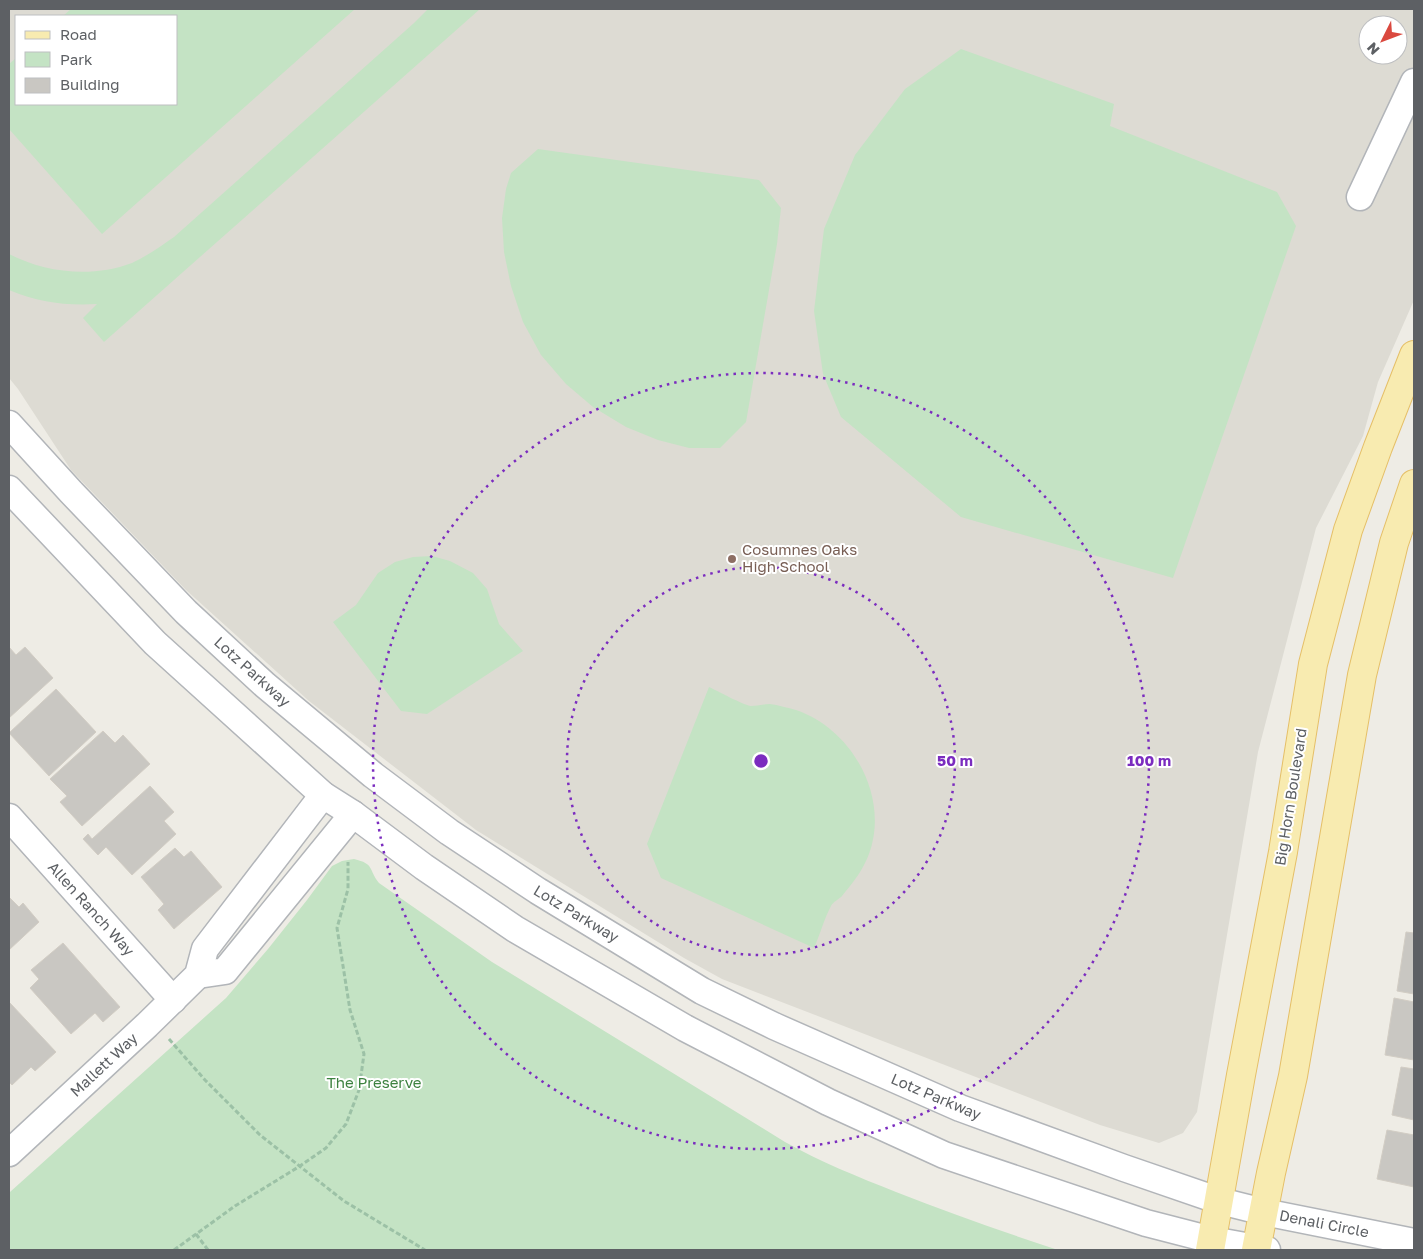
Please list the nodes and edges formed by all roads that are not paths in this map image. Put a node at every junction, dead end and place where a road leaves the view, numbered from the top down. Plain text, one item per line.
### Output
1 (1414, 82) edge
2 (1360, 197) dead end
3 (1414, 355) edge
4 (9, 424) edge
5 (1414, 484) edge
6 (9, 489) edge
7 (323, 795) junction
8 (353, 814) junction
9 (9, 817) edge
10 (198, 975) junction
11 (173, 1000) junction
12 (9, 1153) edge
13 (1220, 1201) junction
14 (1264, 1212) junction
15 (1414, 1242) edge
16 (1211, 1245) edge
17 (1260, 1250) edge

1 - 2 street
3 - 13 main road, Big Horn Boulevard
4 - 13 street, Lotz Parkway
5 - 14 main road
6 - 7 street
7 - 8 street
7 - 10 street, Mallett Way
8 - 10 street
8 - 16 street
9 - 11 street, Allen Ranch Way
10 - 11 street, Mallett Way
11 - 12 street, Mallett Way
13 - 14 street, Lotz Parkway
13 - 16 main road, Big Horn Boulevard
14 - 15 street, Denali Circle
14 - 17 main road
16 - 17 street

